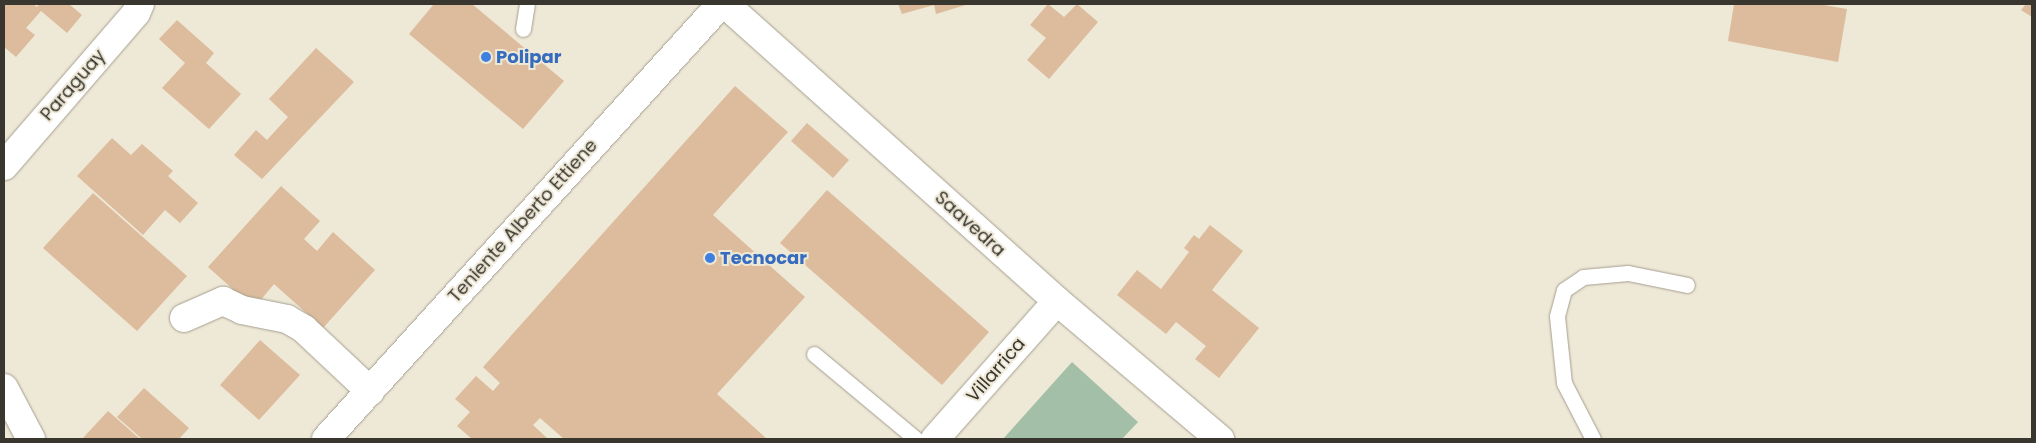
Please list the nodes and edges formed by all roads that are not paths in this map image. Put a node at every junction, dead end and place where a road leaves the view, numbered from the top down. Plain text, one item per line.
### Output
1 (140, 4) edge
2 (527, 4) edge
3 (721, 4) edge
4 (725, 4) edge
5 (523, 29) dead end
6 (4, 166) edge
7 (1687, 285) dead end
8 (1057, 301) junction
9 (184, 318) dead end
10 (814, 354) dead end
11 (4, 388) edge
12 (370, 390) junction
13 (31, 439) edge
14 (326, 439) edge
15 (916, 439) edge
16 (935, 439) edge
17 (1220, 439) edge
18 (1593, 439) edge

1 - 6 street, Paraguay
2 - 5 lane
3 - 12 street, Teniente Alberto Ettiene
4 - 8 street, Saavedra
7 - 18 lane
8 - 16 street, Villarrica
8 - 17 street, Saavedra
9 - 12 street
10 - 15 lane
11 - 13 street
12 - 14 street, Teniente Alberto Ettiene

